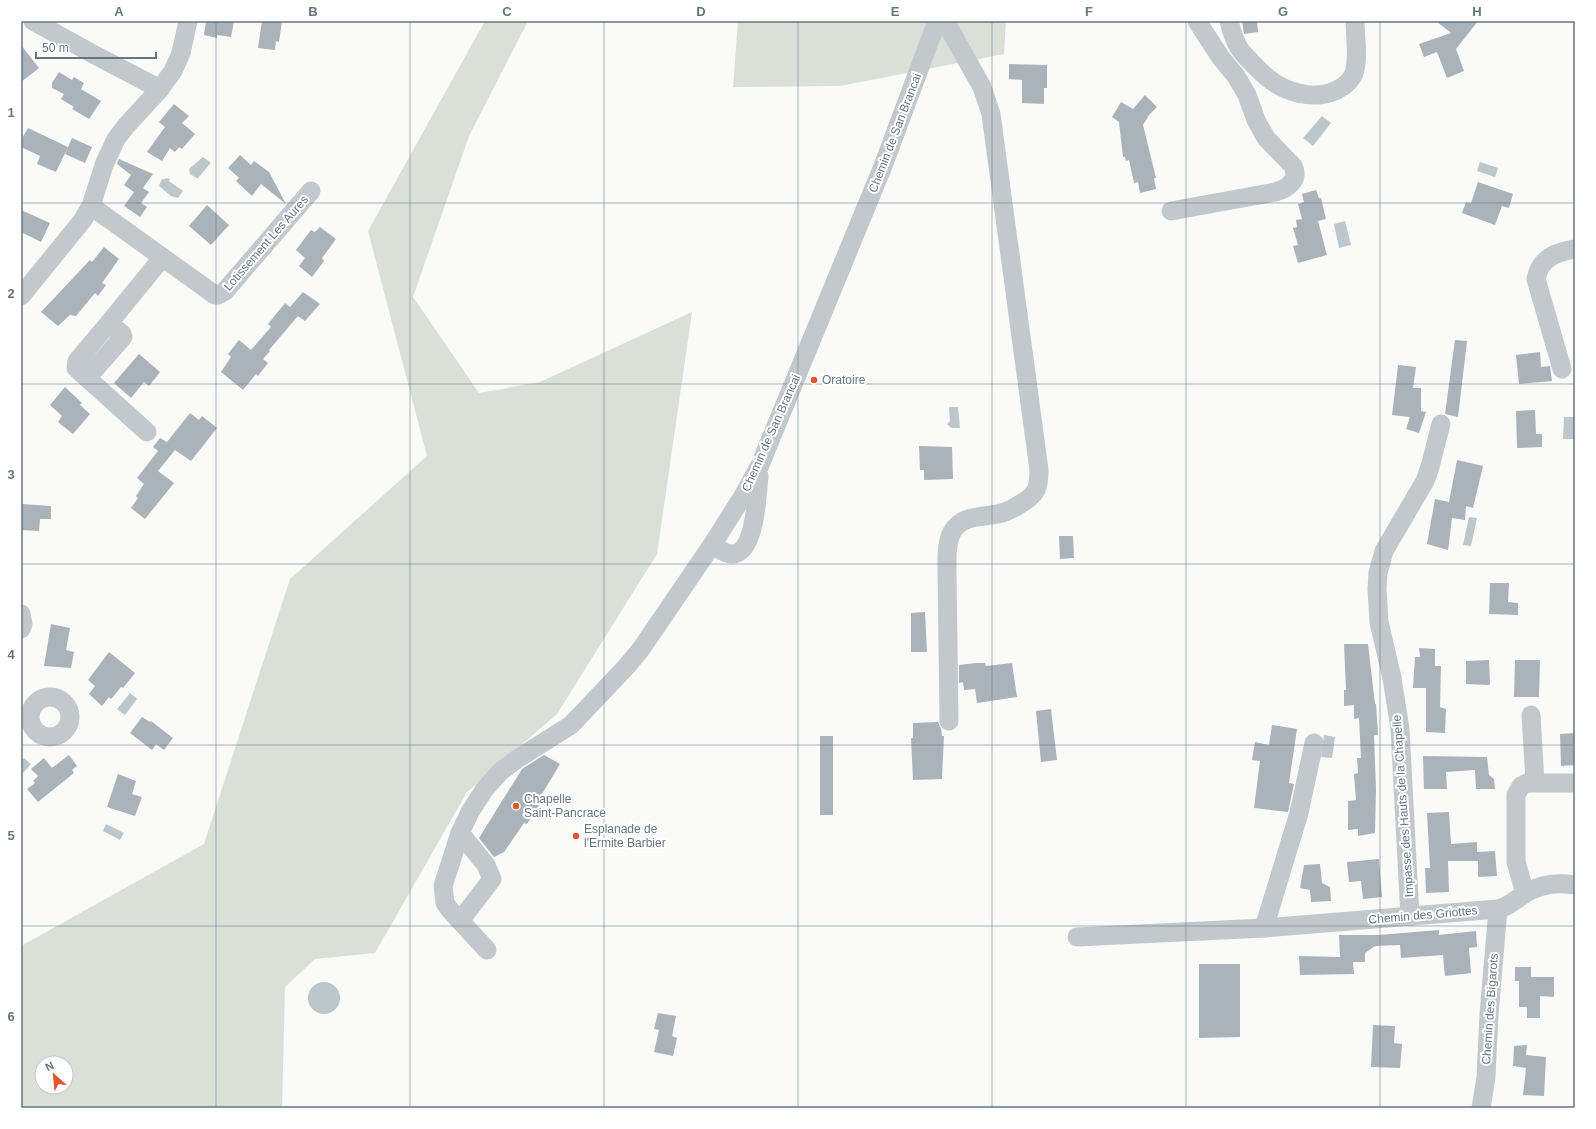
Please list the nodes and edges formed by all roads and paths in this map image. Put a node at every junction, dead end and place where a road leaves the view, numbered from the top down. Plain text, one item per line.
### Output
1 (33, 21) edge
2 (188, 21) edge
3 (937, 21) edge
4 (946, 21) edge
5 (1197, 21) edge
6 (1229, 21) edge
7 (1355, 21) edge
8 (160, 89) junction
9 (311, 192) dead end
10 (91, 206) junction
11 (1171, 211) dead end
12 (1575, 249) edge
13 (162, 258) junction
14 (21, 296) edge
15 (1562, 369) dead end
16 (1441, 424) dead end
17 (147, 432) dead end
18 (760, 465) junction
19 (712, 544) junction
20 (21, 614) edge
21 (21, 629) edge
22 (1531, 715) dead end
23 (950, 721) dead end
24 (1314, 743) dead end
25 (1535, 782) junction
26 (1575, 783) edge
27 (460, 834) junction
28 (1575, 885) edge
29 (1525, 893) junction
30 (1498, 909) junction
31 (1410, 917) junction
32 (460, 921) junction
33 (1264, 928) junction
34 (1077, 937) dead end
35 (487, 950) dead end
36 (1481, 1108) edge

1 - 8 street
2 - 8 street
3 - 18 street, Chemin de San Brancai
4 - 23 street
5 - 11 street
6 - 7 street
8 - 10 street
9 - 13 street, Lotissement Les Aures
10 - 13 street, Lotissement Les Aures
10 - 14 street
12 - 15 street
13 - 17 street
16 - 31 street, Impasse des Hauts de la Chapelle
18 - 19 street, Chemin de San Brancai
18 - 19 street
19 - 27 street, Chemin de San Brancai
20 - 21 street
22 - 25 street
24 - 33 street
25 - 26 street
25 - 29 street
27 - 32 street, Chemin de San Brancai
27 - 32 street
28 - 29 street, Chemin des Griottes
29 - 30 street, Chemin des Griottes
30 - 31 street, Chemin des Griottes
30 - 36 street, Chemin des Bigarots
31 - 33 street, Chemin des Griottes
32 - 35 street, Chemin de San Brancai
33 - 34 street, Chemin des Griottes

